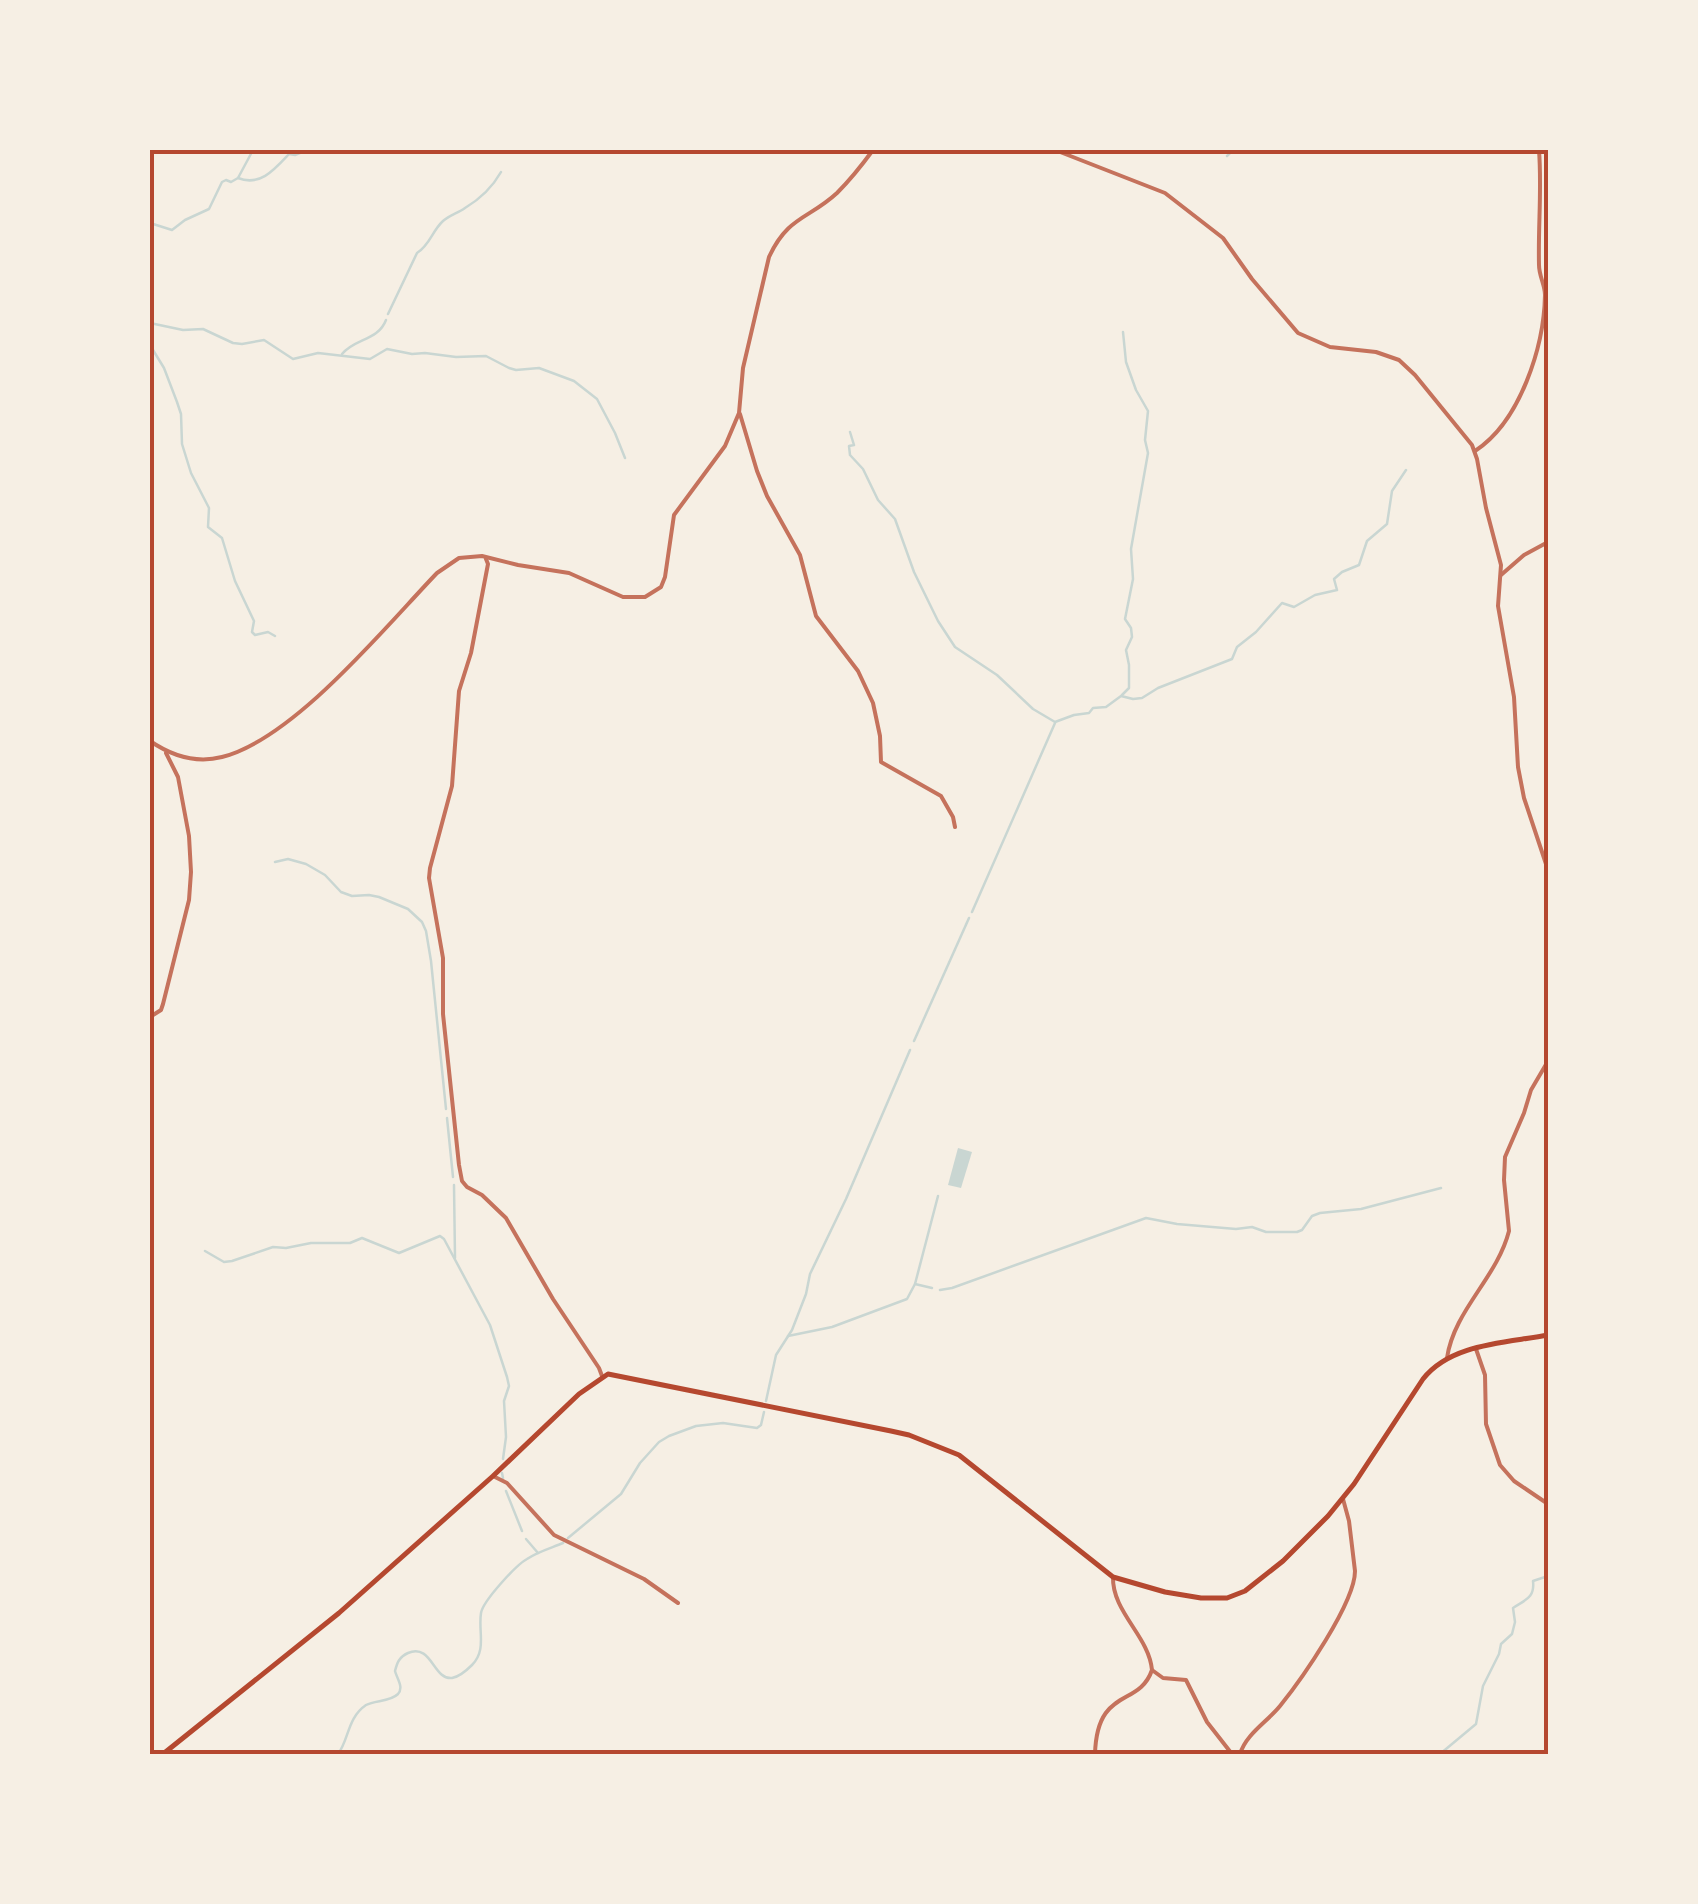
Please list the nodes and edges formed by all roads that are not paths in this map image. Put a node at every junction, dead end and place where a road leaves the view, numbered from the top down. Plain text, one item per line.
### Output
1 (873, 150) edge
2 (1055, 150) edge
3 (1538, 150) edge
4 (739, 412) junction
5 (1475, 451) junction
6 (1548, 542) edge
7 (482, 556) junction
8 (1501, 576) junction
9 (150, 741) edge
10 (166, 753) junction
11 (955, 827) dead end
12 (1548, 870) edge
13 (150, 1017) edge
14 (1548, 1061) edge
15 (1548, 1335) edge
16 (1476, 1349) junction
17 (1447, 1358) junction
18 (602, 1376) junction
19 (493, 1476) junction
20 (1343, 1499) junction
21 (1548, 1504) edge
22 (1112, 1577) junction
23 (678, 1604) dead end
24 (1152, 1670) junction
25 (163, 1754) edge
26 (1095, 1754) edge
27 (1232, 1754) edge
28 (1240, 1754) edge

1 - 4 street
2 - 5 street
3 - 5 street
4 - 7 street
4 - 11 street
5 - 8 street
6 - 8 street
7 - 10 street
7 - 18 street
8 - 12 street
9 - 10 street
10 - 13 street
14 - 17 street
15 - 16 main road
16 - 17 main road
16 - 21 street
17 - 20 main road
18 - 19 main road
18 - 22 main road
19 - 23 street
19 - 25 main road
20 - 22 main road
20 - 28 street
22 - 24 street
24 - 26 street
24 - 27 street

